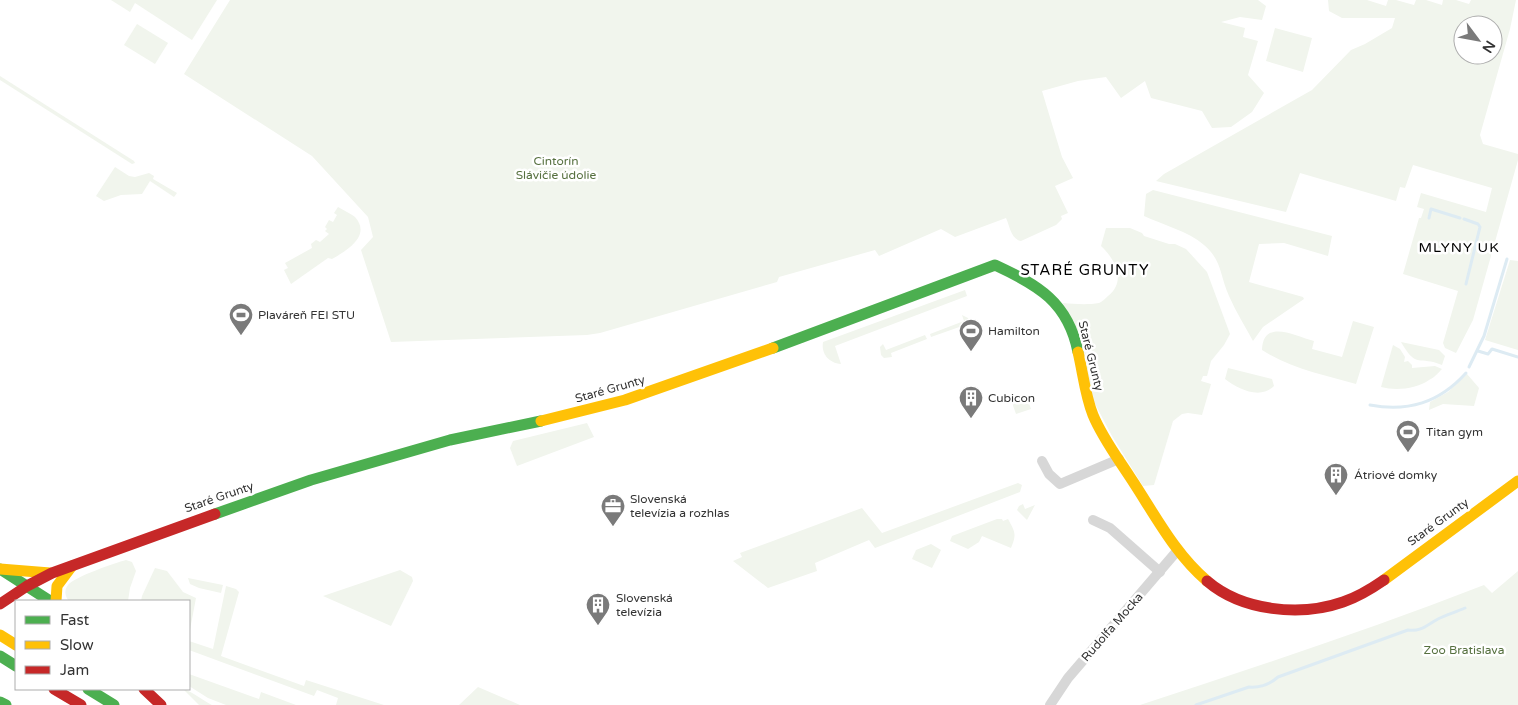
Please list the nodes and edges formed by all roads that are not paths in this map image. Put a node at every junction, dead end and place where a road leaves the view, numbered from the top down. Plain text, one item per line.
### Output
1 (1119, 459) junction
2 (1042, 461) dead end
3 (1518, 481) edge
4 (1093, 520) dead end
5 (1177, 551) junction
6 (73, 564) junction
7 (0, 569) edge
8 (1160, 572) junction
9 (52, 573) junction
10 (27, 586) junction
11 (48, 600) edge
12 (56, 600) edge
13 (0, 604) edge
14 (0, 635) edge
15 (15, 644) edge
16 (0, 656) edge
17 (15, 665) edge
18 (56, 690) edge
19 (90, 690) edge
20 (145, 690) edge
21 (0, 702) edge
22 (6, 705) edge
23 (81, 705) edge
24 (114, 705) edge
25 (162, 705) edge
26 (1050, 705) edge

1 - 2 street
1 - 5 main road, Staré Grunty
1 - 6 main road, Staré Grunty
3 - 5 main road, Staré Grunty
4 - 8 street
5 - 8 street, Rudolfa Mocka
6 - 9 main road, Staré Grunty
6 - 12 main road
7 - 9 main road
7 - 10 main road
8 - 26 street, Rudolfa Mocka
9 - 10 main road, Staré Grunty
10 - 11 main road
10 - 13 main road, Staré Grunty
14 - 15 main road
16 - 17 main road
18 - 23 main road
19 - 24 main road
20 - 25 main road
21 - 22 main road

